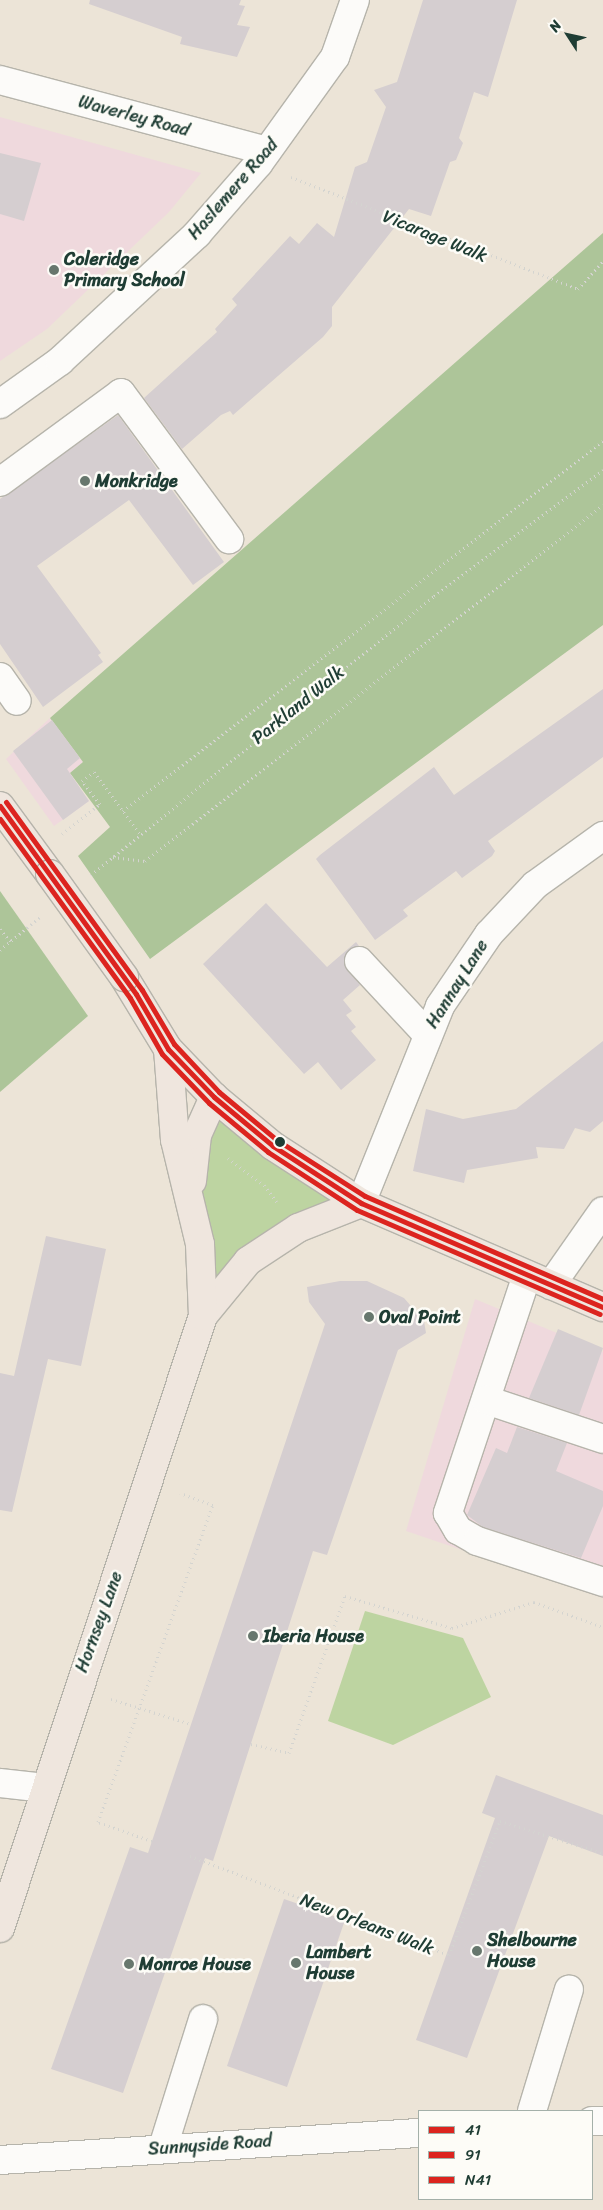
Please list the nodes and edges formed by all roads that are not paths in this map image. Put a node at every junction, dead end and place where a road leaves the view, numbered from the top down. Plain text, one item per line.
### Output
1 (355, 0) edge
2 (0, 80) edge
3 (262, 158) junction
4 (0, 404) edge
5 (0, 482) edge
6 (229, 539) dead end
7 (0, 677) edge
8 (17, 701) dead end
9 (0, 806) edge
10 (603, 836) edge
11 (359, 961) dead end
12 (426, 1033) junction
13 (168, 1049) junction
14 (214, 1096) junction
15 (190, 1200) junction
16 (361, 1203) junction
17 (603, 1211) edge
18 (539, 1280) junction
19 (603, 1307) edge
20 (203, 1316) junction
21 (486, 1400) junction
22 (603, 1439) edge
23 (603, 1582) edge
24 (0, 1783) edge
25 (45, 1788) junction
26 (0, 1928) edge
27 (570, 1989) dead end
28 (203, 2019) dead end
29 (532, 2110) edge
30 (418, 2132) edge
31 (163, 2148) junction
32 (0, 2160) edge

1 - 3 street, Haslemere Road
2 - 3 street, Waverley Road
3 - 4 street, Haslemere Road
5 - 6 street
7 - 8 street
9 - 13 main road, bridge
10 - 12 street, Hannay Lane
11 - 12 street
12 - 16 street, Hannay Lane
13 - 14 main road
13 - 15 main road, Hornsey Lane
14 - 15 main road, Hornsey Lane
14 - 16 main road
15 - 20 main road, Hornsey Lane
16 - 18 main road
16 - 20 main road, Hornsey Lane
17 - 18 street
18 - 19 main road
18 - 21 street
20 - 25 main road, Hornsey Lane
21 - 22 street
21 - 23 street
24 - 25 street
25 - 26 main road, Hornsey Lane
27 - 29 street
28 - 31 street
30 - 31 street, Sunnyside Road
31 - 32 street, Sunnyside Road

